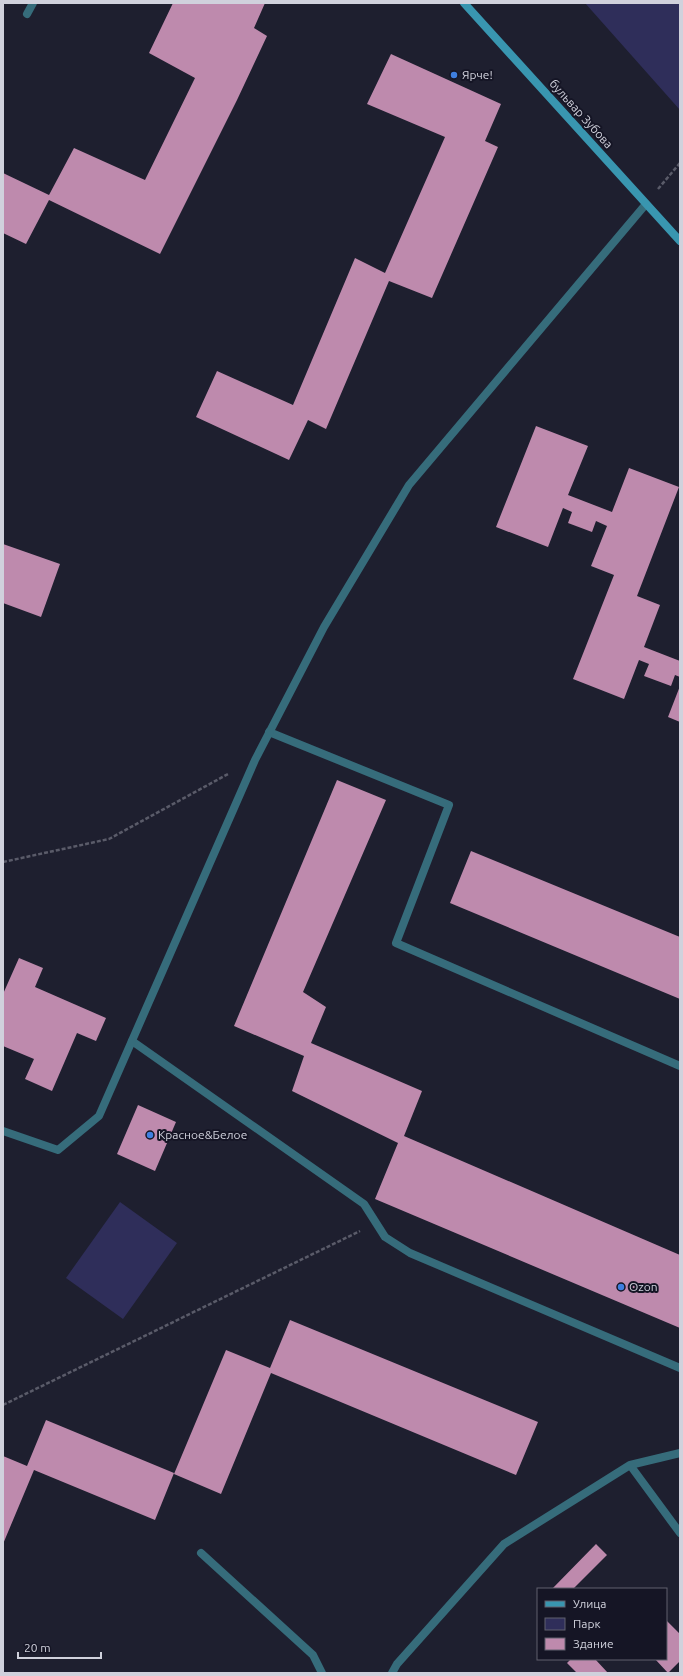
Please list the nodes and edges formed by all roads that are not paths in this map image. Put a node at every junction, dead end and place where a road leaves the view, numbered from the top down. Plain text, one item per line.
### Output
1 (33, 3) edge
2 (464, 3) edge
3 (27, 14) dead end
4 (646, 204) junction
5 (680, 240) edge
6 (269, 732) junction
7 (132, 1041) junction
8 (680, 1066) edge
9 (3, 1131) edge
10 (680, 1368) edge
11 (680, 1453) edge
12 (630, 1465) junction
13 (680, 1533) edge
14 (201, 1553) dead end
15 (322, 1673) edge
16 (392, 1673) edge

1 - 3 street
2 - 4 street, бульвар Зубова
4 - 5 street, бульвар Зубова
4 - 6 street
6 - 7 street
6 - 8 street
7 - 9 street
7 - 10 street
11 - 12 street
12 - 13 street
12 - 16 street
14 - 15 street

